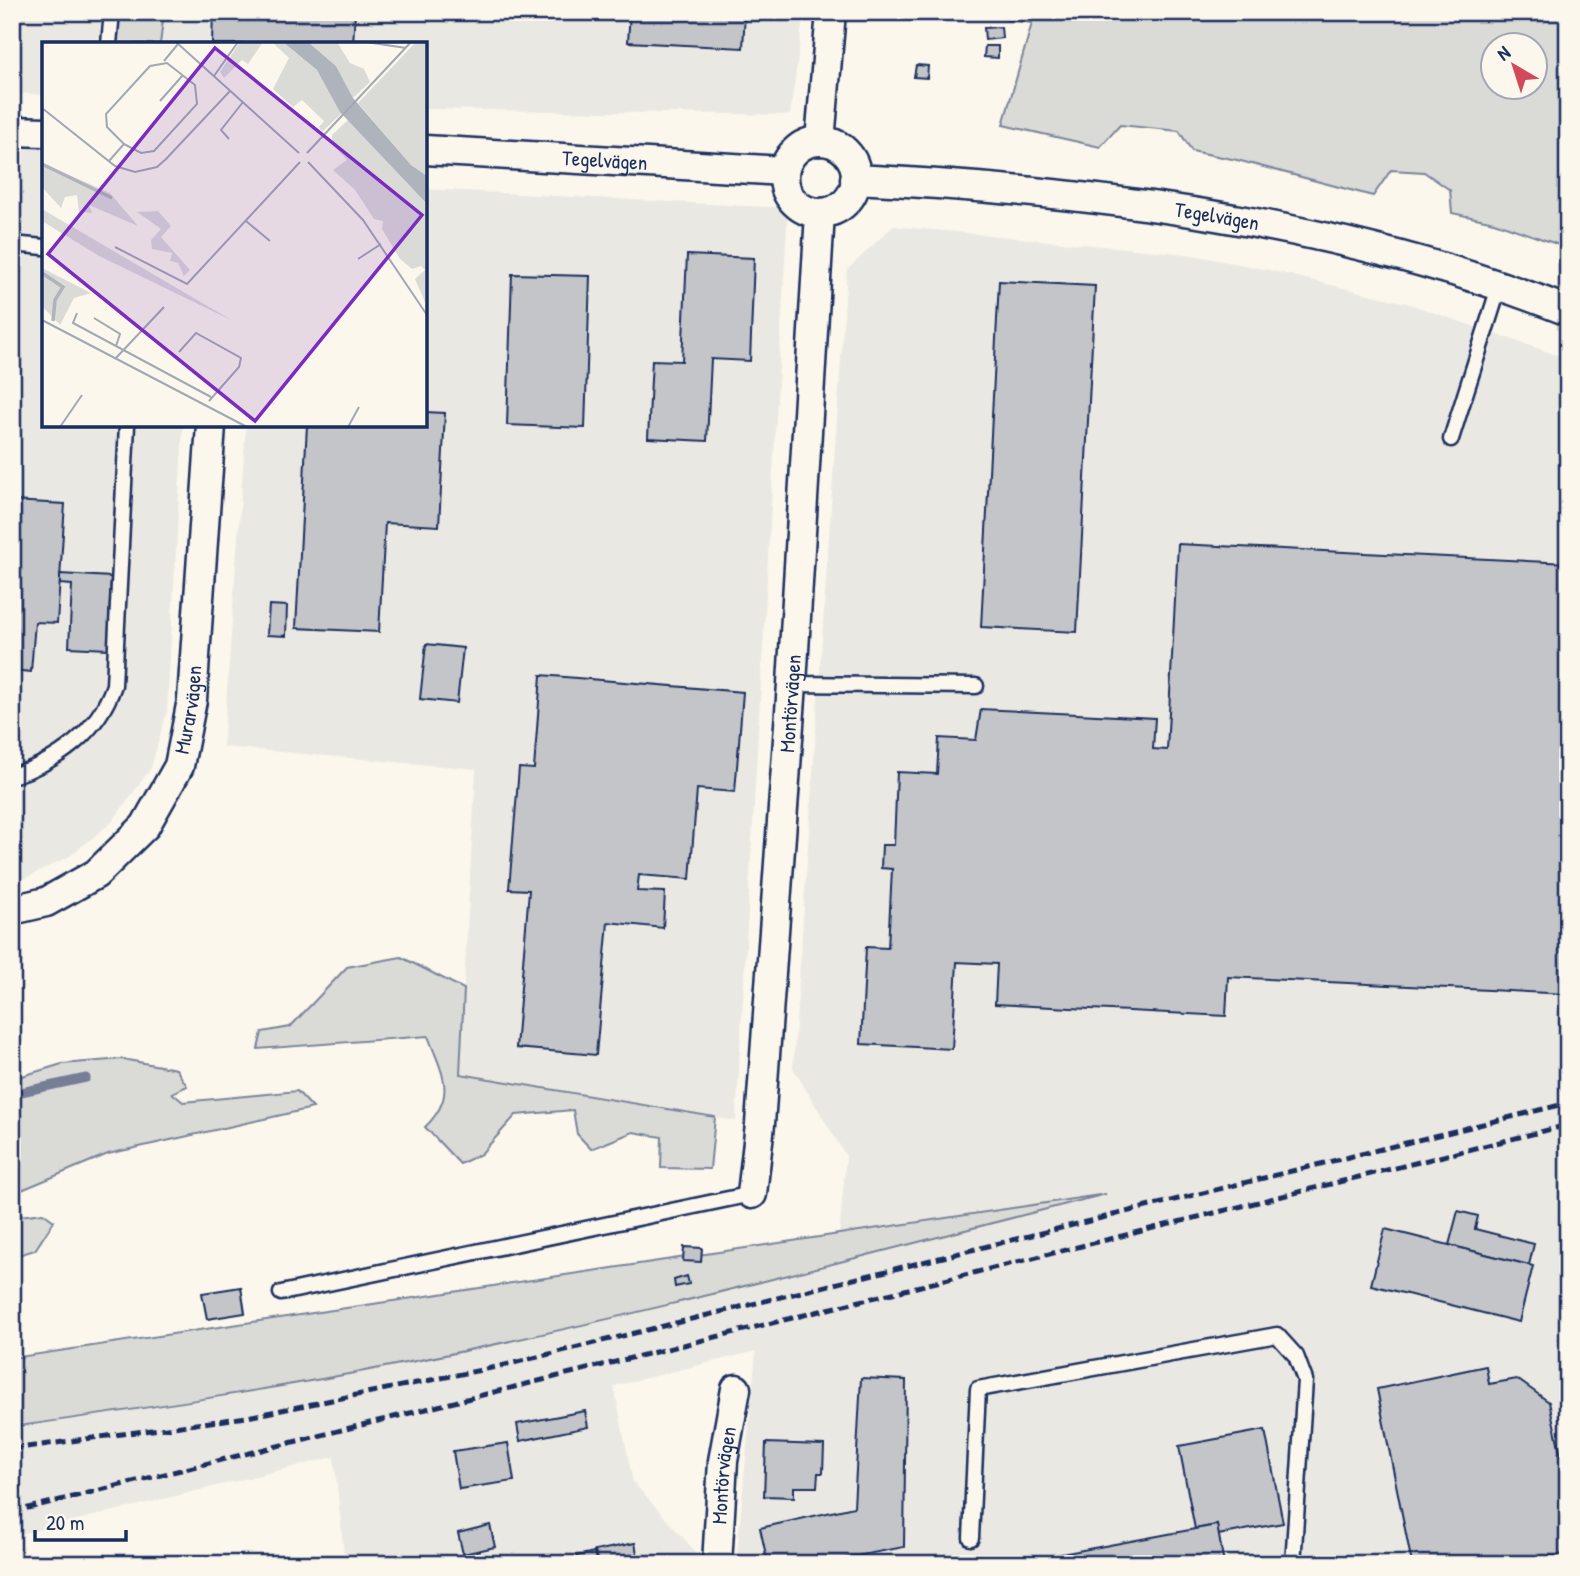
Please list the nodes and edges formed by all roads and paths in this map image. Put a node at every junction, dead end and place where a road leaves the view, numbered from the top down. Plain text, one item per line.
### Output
1 (112, 12) edge
2 (831, 12) edge
3 (109, 42) edge
4 (13, 132) edge
5 (42, 132) edge
6 (820, 141) junction
7 (427, 150) edge
8 (12, 170) edge
9 (784, 171) junction
10 (855, 179) junction
11 (820, 213) junction
12 (12, 244) edge
13 (42, 247) edge
14 (1500, 284) junction
15 (1568, 311) edge
16 (127, 427) edge
17 (211, 427) edge
18 (1451, 439) dead end
19 (792, 684) junction
20 (976, 685) dead end
21 (12, 776) edge
22 (12, 910) edge
23 (752, 1194) joint
24 (281, 1293) dead end
25 (736, 1389) dead end
26 (971, 1538) dead end
27 (717, 1564) edge
28 (1293, 1564) edge

1 - 3 lane
2 - 6 street
4 - 5 street
4 - 8 lane
6 - 9 street
6 - 10 street
7 - 9 street, Tegelvägen
9 - 11 street
10 - 11 street
10 - 14 street, Tegelvägen
11 - 19 street, Montörvägen
12 - 13 lane
14 - 15 street, Tegelvägen
14 - 18 lane
16 - 21 lane
17 - 22 street, Murarvägen
19 - 20 lane
19 - 23 street, Montörvägen
23 - 24 lane
25 - 27 street, Montörvägen
26 - 28 lane

